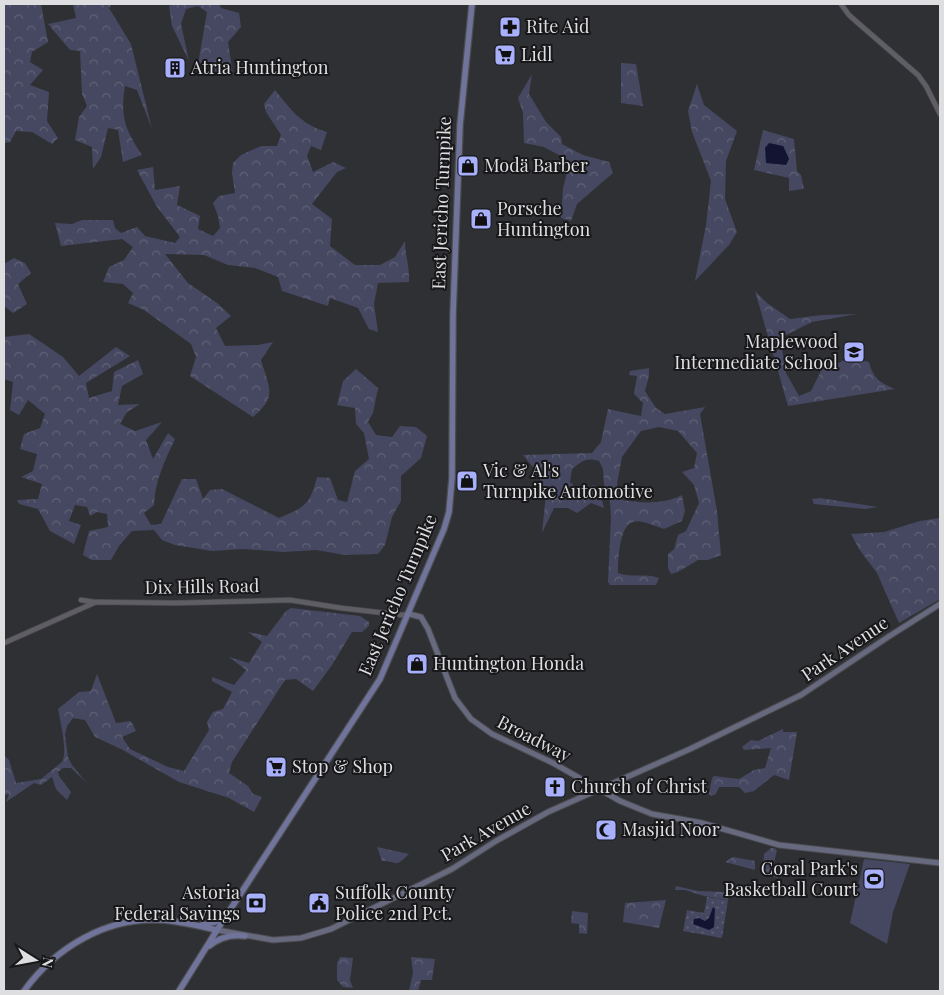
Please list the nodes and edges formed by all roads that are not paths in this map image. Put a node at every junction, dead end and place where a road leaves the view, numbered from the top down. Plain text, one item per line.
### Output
1 (472, 4) edge
2 (841, 4) edge
3 (940, 114) edge
4 (81, 600) dead end
5 (96, 602) junction
6 (940, 604) edge
7 (409, 614) junction
8 (4, 643) edge
9 (598, 790) junction
10 (940, 863) edge
11 (228, 914) junction
12 (199, 926) junction
13 (217, 930) junction
14 (245, 936) junction
15 (204, 951) junction
16 (24, 991) edge
17 (179, 991) edge

1 - 7 main road, East Jericho Turnpike
2 - 3 street
4 - 5 street
5 - 7 street, Dix Hills Road
5 - 8 street, Dix Hills Road
6 - 9 main road, Park Avenue
7 - 9 main road, Broadway
7 - 11 main road, East Jericho Turnpike
9 - 10 main road, Broadway
9 - 14 main road, Park Avenue
11 - 12 main road
11 - 13 main road, East Jericho Turnpike
12 - 13 main road
12 - 15 main road
12 - 16 main road
13 - 14 main road, Park Avenue
13 - 15 main road, East Jericho Turnpike
14 - 15 main road
15 - 17 main road, East Jericho Turnpike

